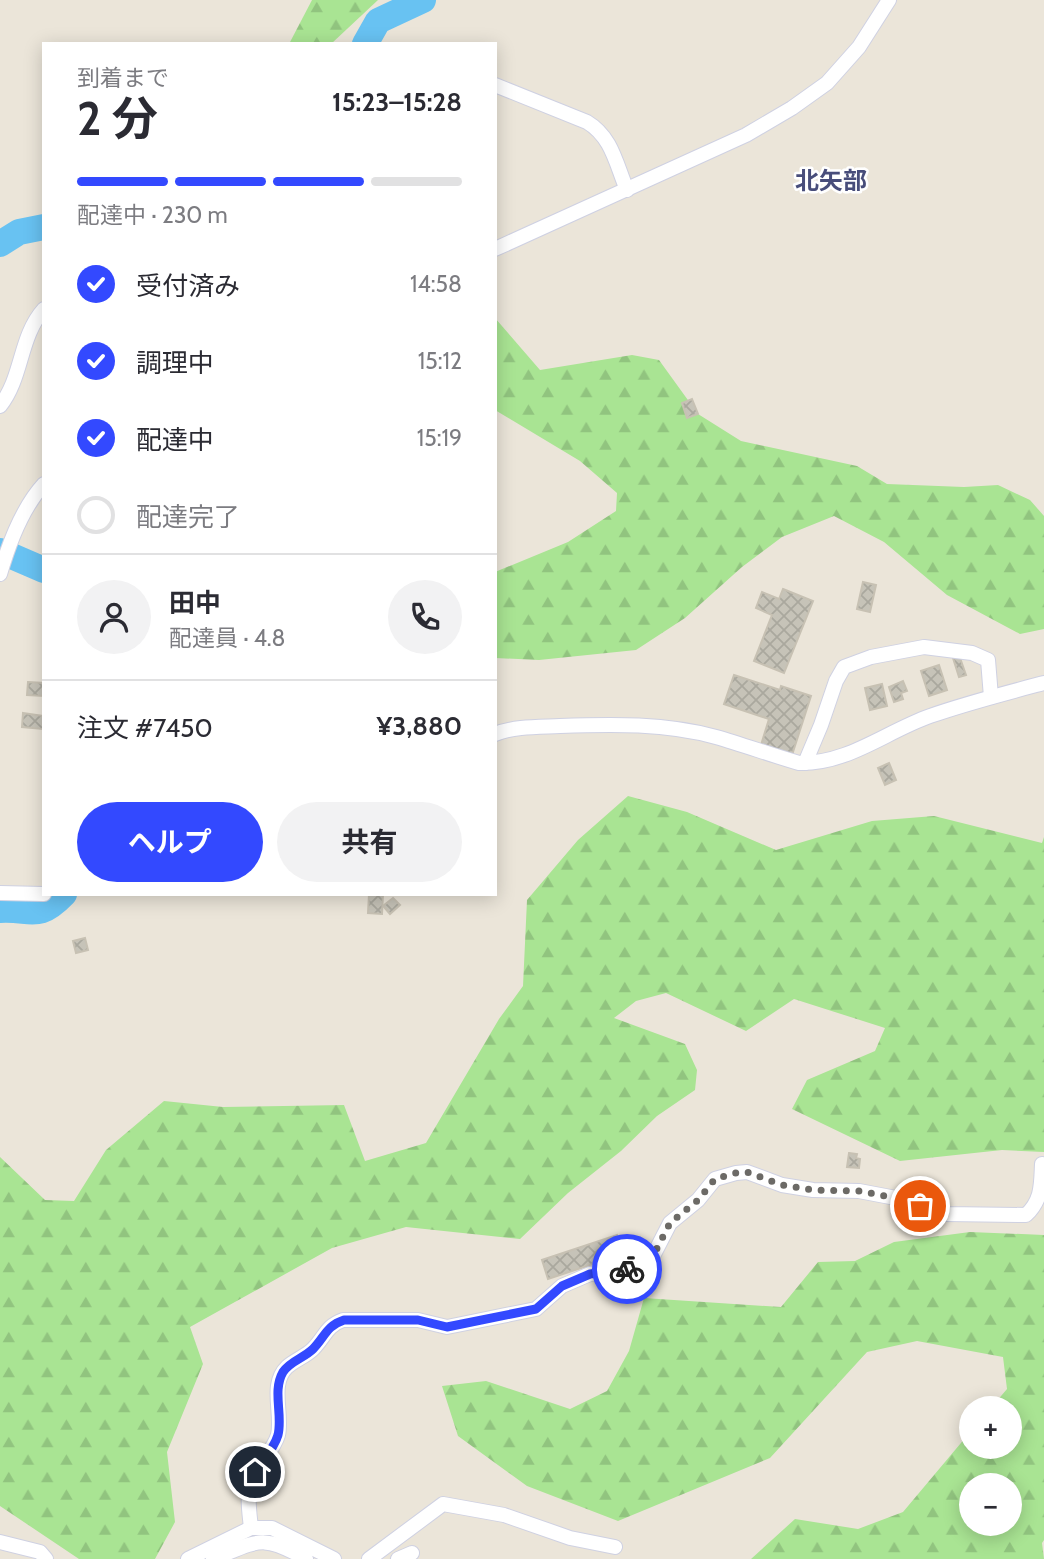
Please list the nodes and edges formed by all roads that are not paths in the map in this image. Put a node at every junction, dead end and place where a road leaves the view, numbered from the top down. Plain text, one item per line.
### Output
1 (889, 0) edge
2 (497, 86) edge
3 (626, 190) junction
4 (497, 248) edge
5 (42, 311) edge
6 (0, 406) edge
7 (42, 487) edge
8 (0, 574) edge
9 (1044, 683) edge
10 (991, 697) junction
11 (497, 733) edge
12 (805, 763) junction
13 (0, 893) edge
14 (42, 894) edge
15 (1042, 1164) dead end
16 (251, 1528) junction
17 (0, 1542) edge
18 (615, 1547) dead end
19 (412, 1553) dead end
20 (303, 1558) edge
21 (46, 1559) edge
22 (188, 1559) edge
23 (213, 1559) edge
24 (334, 1559) edge
25 (369, 1559) edge
26 (398, 1559) edge

1 - 3 street
2 - 3 street
3 - 4 street
5 - 6 street
7 - 8 street
9 - 10 street
10 - 12 street
10 - 12 street
11 - 12 street
13 - 14 street
15 - 16 street
16 - 22 street
16 - 24 street
17 - 21 street
18 - 25 street
19 - 26 street
20 - 23 street

